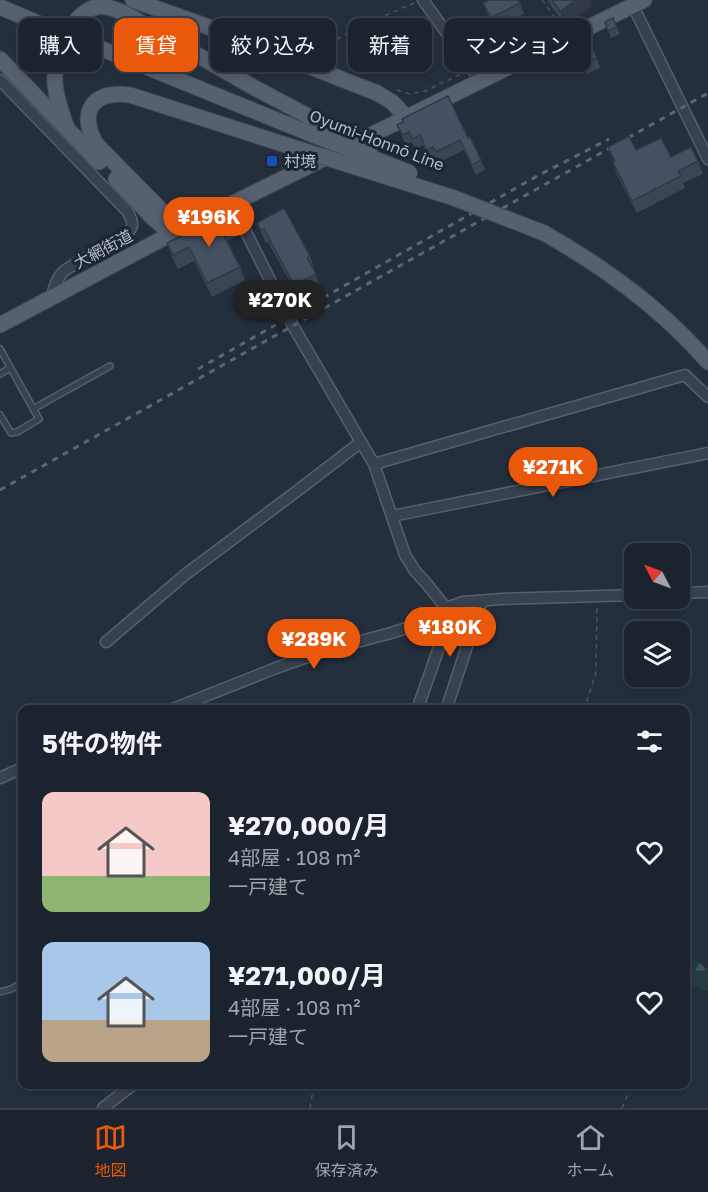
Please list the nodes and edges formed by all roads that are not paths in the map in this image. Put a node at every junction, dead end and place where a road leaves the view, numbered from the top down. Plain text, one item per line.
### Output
1 (133, 0) edge
2 (422, 0) edge
3 (638, 3) edge
4 (0, 8) edge
5 (0, 59) edge
6 (0, 80) edge
7 (481, 81) junction
8 (406, 118) junction
9 (67, 128) junction
10 (708, 159) edge
11 (421, 177) junction
12 (232, 204) junction
13 (544, 232) junction
14 (171, 234) junction
15 (51, 298) junction
16 (0, 325) edge
17 (0, 349) edge
18 (708, 362) edge
19 (111, 366) dead end
20 (10, 368) junction
21 (0, 374) edge
22 (708, 397) edge
23 (33, 409) junction
24 (0, 415) edge
25 (360, 442) junction
26 (708, 453) edge
27 (374, 464) junction
28 (392, 516) junction
29 (690, 592) edge
30 (708, 592) edge
31 (624, 596) edge
32 (482, 601) junction
33 (446, 608) junction
34 (106, 642) dead end
35 (183, 705) edge
36 (419, 705) edge
37 (448, 705) edge
38 (18, 770) edge
39 (0, 778) edge
40 (18, 985) edge
41 (0, 992) edge
42 (128, 1089) edge
43 (103, 1108) edge

1 - 8 main road
2 - 7 street
3 - 7 main road, 大網街道
3 - 10 street
4 - 11 main road, Oyumi-Honnō Line, bridge
5 - 9 main road
6 - 15 street
7 - 8 main road, 大網街道
8 - 12 main road, 大網街道
9 - 11 main road, bridge
9 - 14 main road
11 - 13 main road, Oyumi-Honnō Line, bridge
12 - 14 main road, 大網街道
12 - 25 street
13 - 14 main road, bridge
13 - 18 main road, Oyumi-Honnō Line
14 - 15 main road, 大網街道
15 - 16 main road, 大網街道
17 - 20 lane
19 - 23 lane
20 - 21 lane
20 - 23 lane
22 - 27 street
23 - 24 lane
25 - 27 street
25 - 34 street
26 - 28 street
27 - 28 street
28 - 33 street
29 - 30 street
31 - 32 street
32 - 33 street
32 - 37 street
33 - 35 street
33 - 36 street
38 - 39 street
40 - 41 lane
42 - 43 street

